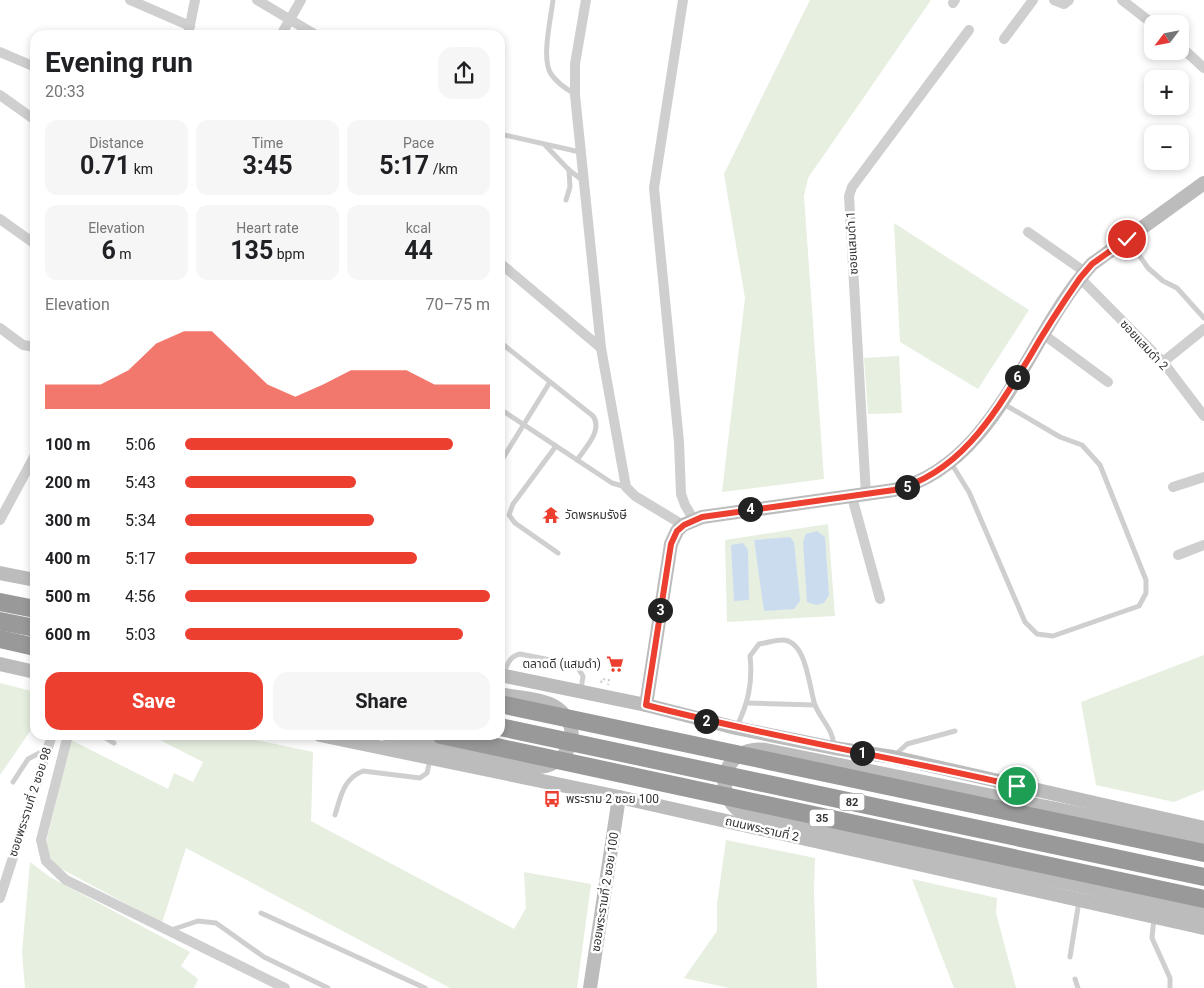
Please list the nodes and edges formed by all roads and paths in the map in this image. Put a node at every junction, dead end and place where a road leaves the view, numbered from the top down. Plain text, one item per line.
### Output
1 (130, 0) edge
2 (195, 0) edge
3 (257, 0) edge
4 (301, 0) edge
5 (553, 0) edge
6 (586, 0) edge
7 (683, 0) edge
8 (1033, 0) edge
9 (1054, 0) edge
10 (1069, 0) edge
11 (1122, 0) edge
12 (1144, 17) edge
13 (290, 19) junction
14 (189, 30) edge
15 (284, 30) edge
16 (308, 30) edge
17 (969, 30) dead end
18 (1004, 39) dead end
19 (0, 52) edge
20 (1189, 54) edge
21 (30, 65) edge
22 (1204, 68) edge
23 (0, 95) edge
24 (575, 95) junction
25 (30, 116) edge
26 (505, 135) edge
27 (545, 145) junction
28 (580, 152) junction
29 (569, 170) junction
30 (583, 180) junction
31 (1204, 183) edge
32 (566, 200) dead end
33 (0, 219) edge
34 (1028, 232) dead end
35 (1127, 239) junction
36 (30, 240) edge
37 (505, 267) edge
38 (1082, 275) junction
39 (1204, 318) edge
40 (0, 328) edge
41 (1204, 329) edge
42 (1043, 334) junction
43 (30, 346) edge
44 (505, 346) edge
45 (601, 348) junction
46 (1163, 362) junction
47 (550, 382) junction
48 (1108, 382) dead end
49 (1002, 402) junction
50 (505, 412) edge
51 (1204, 416) edge
52 (524, 425) junction
53 (556, 446) junction
54 (505, 456) edge
55 (578, 460) junction
56 (951, 462) junction
57 (30, 464) edge
58 (1204, 476) edge
59 (1173, 486) dead end
60 (626, 487) junction
61 (859, 496) junction
62 (0, 520) edge
63 (689, 522) junction
64 (1204, 546) edge
65 (558, 554) dead end
66 (1178, 555) dead end
67 (0, 573) edge
68 (30, 579) edge
69 (0, 597) edge
70 (880, 599) dead end
71 (0, 602) edge
72 (30, 604) edge
73 (30, 608) edge
74 (0, 621) edge
75 (30, 627) edge
76 (0, 640) edge
77 (30, 646) edge
78 (0, 664) edge
79 (505, 669) edge
80 (30, 670) edge
81 (505, 676) edge
82 (580, 691) junction
83 (505, 695) edge
84 (748, 703) junction
85 (505, 705) edge
86 (646, 705) junction
87 (815, 705) junction
88 (505, 709) edge
89 (505, 728) edge
90 (736, 728) junction
91 (955, 731) dead end
92 (51, 740) edge
93 (67, 740) edge
94 (109, 740) edge
95 (343, 740) edge
96 (410, 740) edge
97 (464, 740) edge
98 (114, 743) dead end
99 (834, 748) junction
100 (48, 749) junction
101 (893, 757) junction
102 (430, 759) junction
103 (13, 782) dead end
104 (619, 797) junction
105 (336, 815) dead end
106 (1204, 828) edge
107 (1204, 839) edge
108 (1204, 855) edge
109 (1204, 877) edge
110 (0, 898) edge
111 (1204, 899) edge
112 (1079, 901) junction
113 (261, 914) dead end
114 (1204, 915) edge
115 (1154, 917) junction
116 (1204, 928) edge
117 (168, 931) junction
118 (1070, 957) dead end
119 (1075, 980) dead end
120 (285, 988) edge
121 (328, 988) edge
122 (425, 988) edge
123 (590, 988) edge
124 (1078, 988) edge
125 (1170, 988) edge

1 - 14 street
2 - 14 street
3 - 13 street
4 - 13 street
5 - 24 lane
6 - 24 street
7 - 63 street
8 - 18 street
9 - 10 street
11 - 12 street
13 - 15 street
13 - 16 street
17 - 61 street, ซอยแสมดำ 1
19 - 21 street
20 - 22 street
23 - 25 street
24 - 28 street
26 - 27 lane
27 - 28 lane
27 - 29 lane
28 - 30 street
29 - 30 lane
29 - 32 lane
30 - 45 street
31 - 35 main road
33 - 36 street
34 - 38 street, ซอยแสมดำ 2
35 - 38 main road
35 - 39 lane
37 - 45 street
38 - 42 main road
38 - 46 street, ซอยแสมดำ 2
40 - 43 street
41 - 46 street
42 - 48 street
42 - 49 main road
44 - 47 lane
45 - 60 street
46 - 51 street, ซอยแสมดำ 2
47 - 52 lane
47 - 55 lane
49 - 56 main road
49 - 56 lane
50 - 52 lane
52 - 53 lane
52 - 54 lane
53 - 55 lane
53 - 65 lane
55 - 60 lane
56 - 61 main road
57 - 62 street
58 - 59 street
60 - 63 street
61 - 63 main road
61 - 70 street, ซอยแสมดำ 1
63 - 86 main road
64 - 66 street
67 - 68 main road
69 - 72 highway
71 - 73 highway
74 - 75 highway
76 - 77 highway
78 - 80 main road
79 - 82 lane
81 - 82 main road
82 - 86 main road
83 - 96 main road
84 - 87 lane
84 - 87 lane
84 - 90 lane
85 - 108 highway, 82
86 - 90 main road
87 - 99 lane
88 - 108 highway
89 - 109 highway, 82
90 - 99 main road
91 - 101 lane
92 - 100 street, ซอยพระรามที่ 2 ซอย 98
93 - 117 street
94 - 98 lane
95 - 102 main road, ถนนพระรามที่ 2 / 35
97 - 111 highway, ถนนพระรามที่ 2 / 35
99 - 101 main road
100 - 103 lane
100 - 110 street, ซอยพระรามที่ 2 ซอย 98
101 - 106 main road
102 - 104 main road, ถนนพระรามที่ 2 / 35
102 - 105 lane
104 - 112 main road, ถนนพระรามที่ 2 / 35
104 - 123 main road, ซอยพระรามที่ 2 ซอย 100
107 - 114 main road
112 - 115 main road, ถนนพระรามที่ 2 / 35
112 - 118 lane
113 - 122 lane
115 - 116 main road, ถนนพระรามที่ 2 / 35
115 - 125 lane
117 - 120 street
117 - 121 lane
119 - 124 lane

